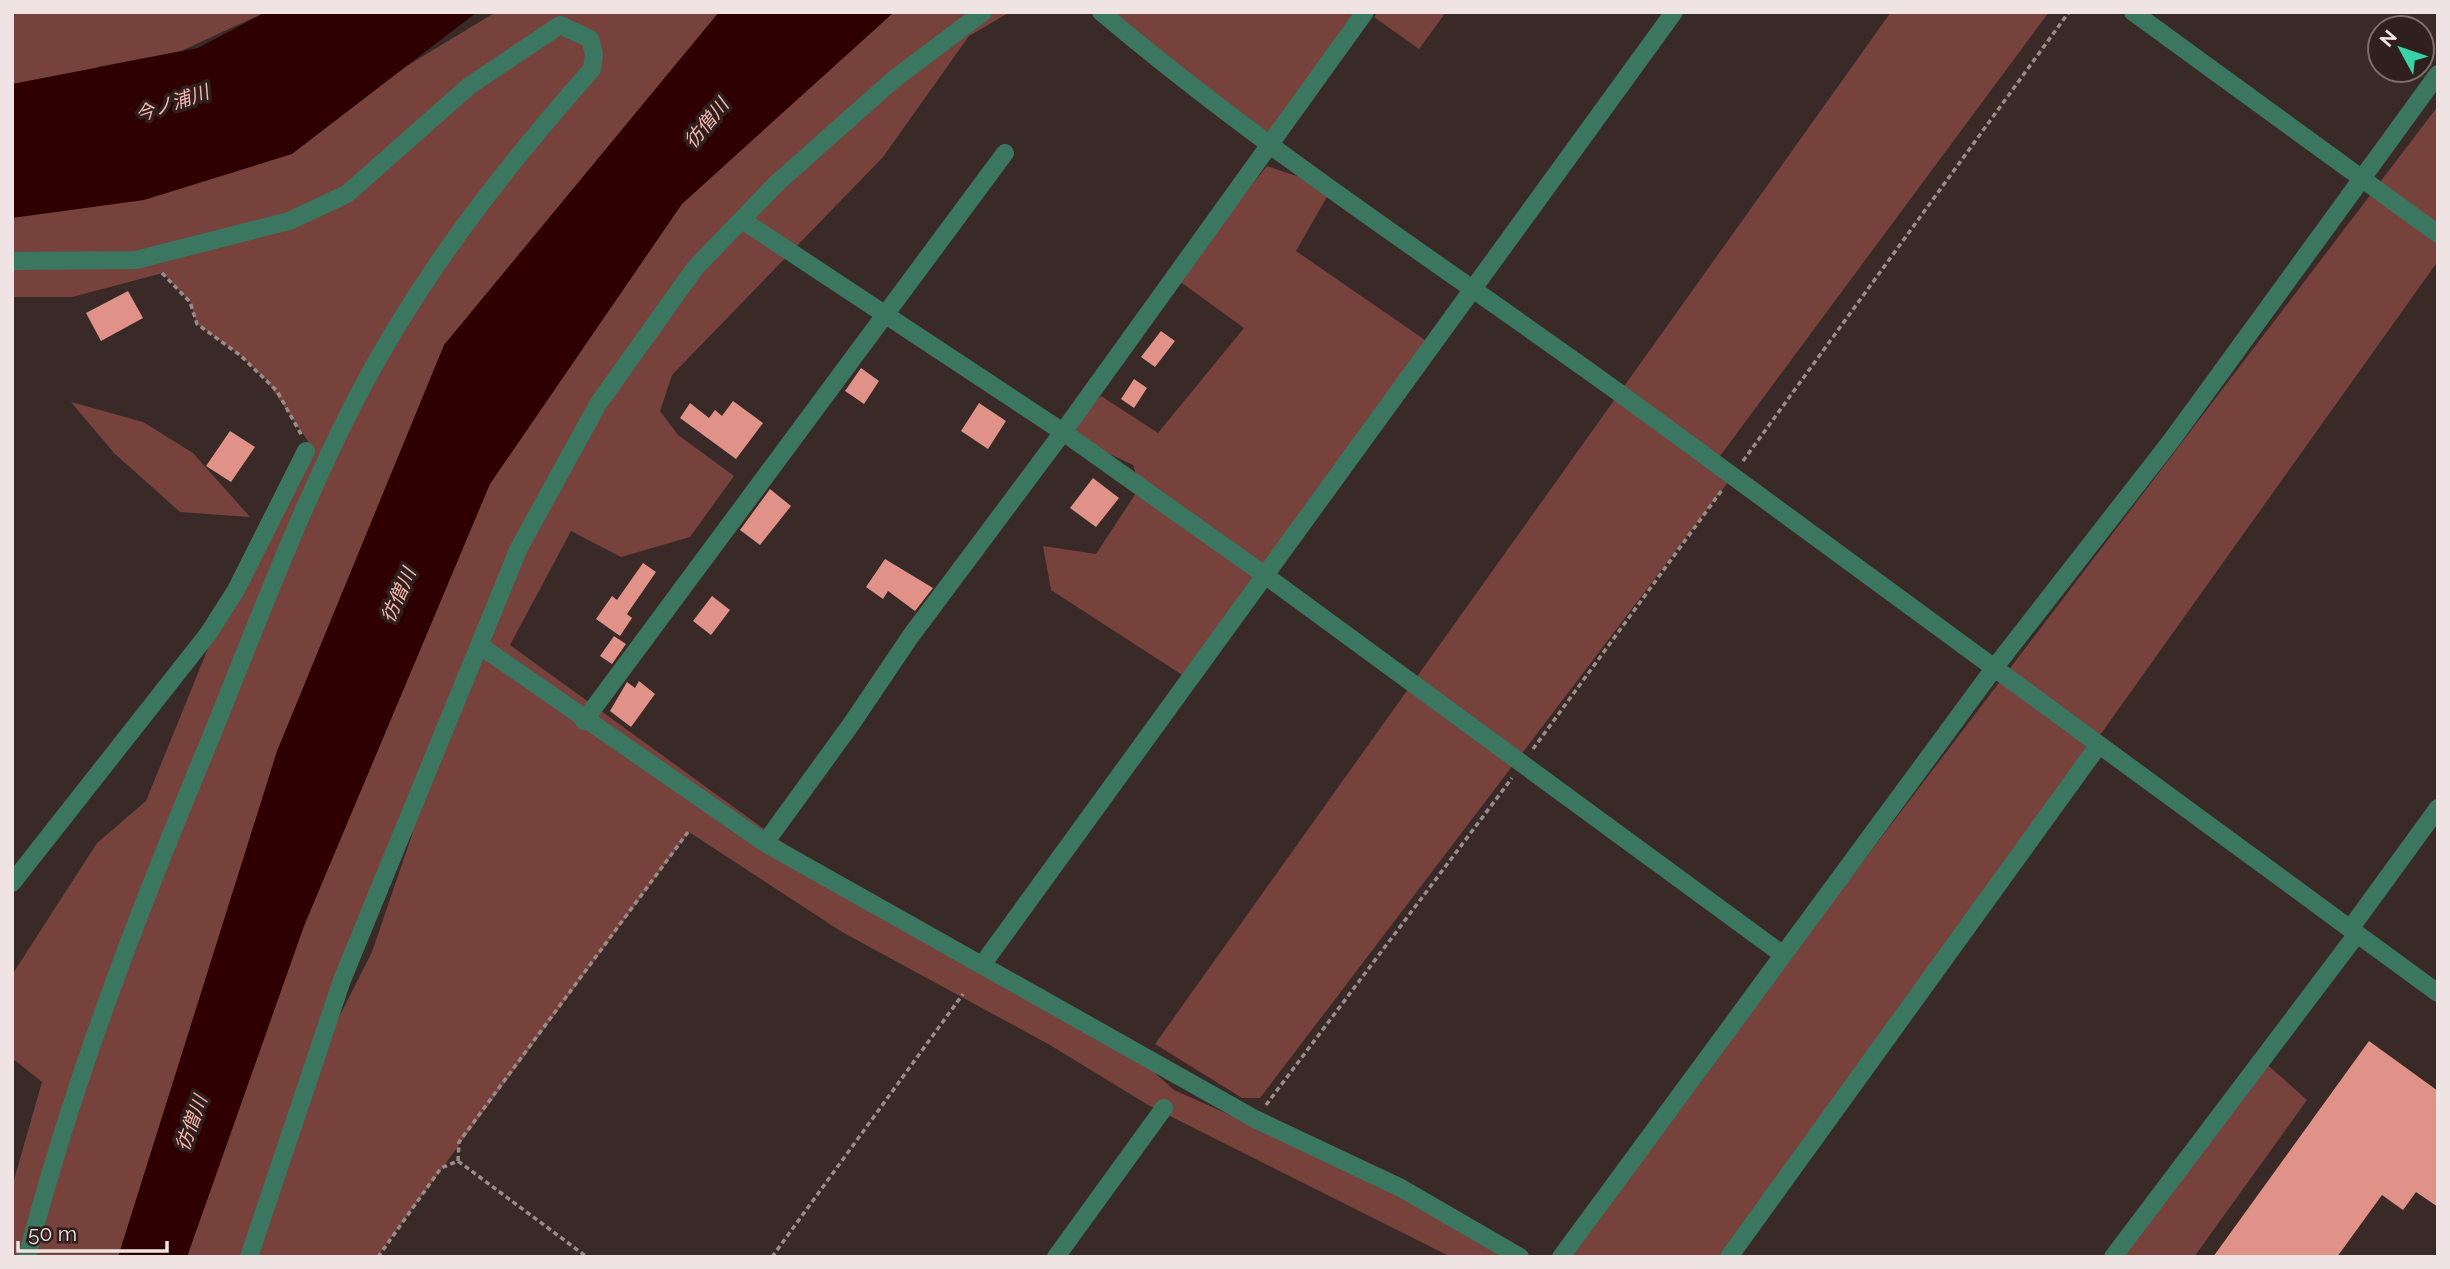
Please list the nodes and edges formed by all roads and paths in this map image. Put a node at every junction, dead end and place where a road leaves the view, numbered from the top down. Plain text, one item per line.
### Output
1 (983, 12) edge
2 (1101, 12) edge
3 (1365, 12) edge
4 (1674, 12) edge
5 (2069, 12) edge
6 (2133, 12) edge
7 (2438, 74) edge
8 (1272, 145) junction
9 (1005, 153) dead end
10 (2362, 179) junction
11 (742, 220) junction
12 (2438, 234) edge
13 (12, 261) edge
14 (151, 273) dead end
15 (1474, 289) junction
16 (887, 316) junction
17 (1063, 432) junction
18 (306, 451) joint
19 (1731, 477) junction
20 (1266, 576) junction
21 (479, 646) junction
22 (1995, 667) junction
23 (584, 721) junction
24 (2098, 746) junction
25 (1522, 764) junction
26 (2438, 808) edge
27 (688, 832) dead end
28 (765, 843) junction
29 (12, 883) edge
30 (2353, 931) junction
31 (1782, 954) junction
32 (982, 965) junction
33 (2438, 993) edge
34 (963, 994) dead end
35 (1164, 1108) dead end
36 (1255, 1119) junction
37 (458, 1161) junction
38 (27, 1257) edge
39 (249, 1257) edge
40 (378, 1257) edge
41 (587, 1257) edge
42 (772, 1257) edge
43 (1056, 1257) edge
44 (1520, 1257) edge
45 (1561, 1257) edge
46 (1729, 1257) edge
47 (2113, 1257) edge

1 - 11 street
2 - 8 street
3 - 8 street
4 - 15 street
5 - 19 path
6 - 10 street
7 - 10 street
8 - 15 street
8 - 17 street
9 - 16 street
10 - 12 street
10 - 22 street
11 - 16 street
11 - 21 street
13 - 38 street
14 - 18 path
15 - 19 street
15 - 20 street
16 - 17 street
16 - 23 street
17 - 20 street
17 - 28 street
18 - 29 street
19 - 22 street
19 - 25 path
20 - 25 street
20 - 32 street
21 - 23 street
21 - 39 street
22 - 24 street
22 - 31 street
23 - 28 street
24 - 30 street
24 - 46 street
25 - 31 street
25 - 36 path
26 - 30 street
27 - 37 path
28 - 32 street
30 - 33 street
30 - 47 street
31 - 45 street
32 - 36 street
34 - 42 path
35 - 43 street
36 - 44 street
37 - 40 path
37 - 41 path

